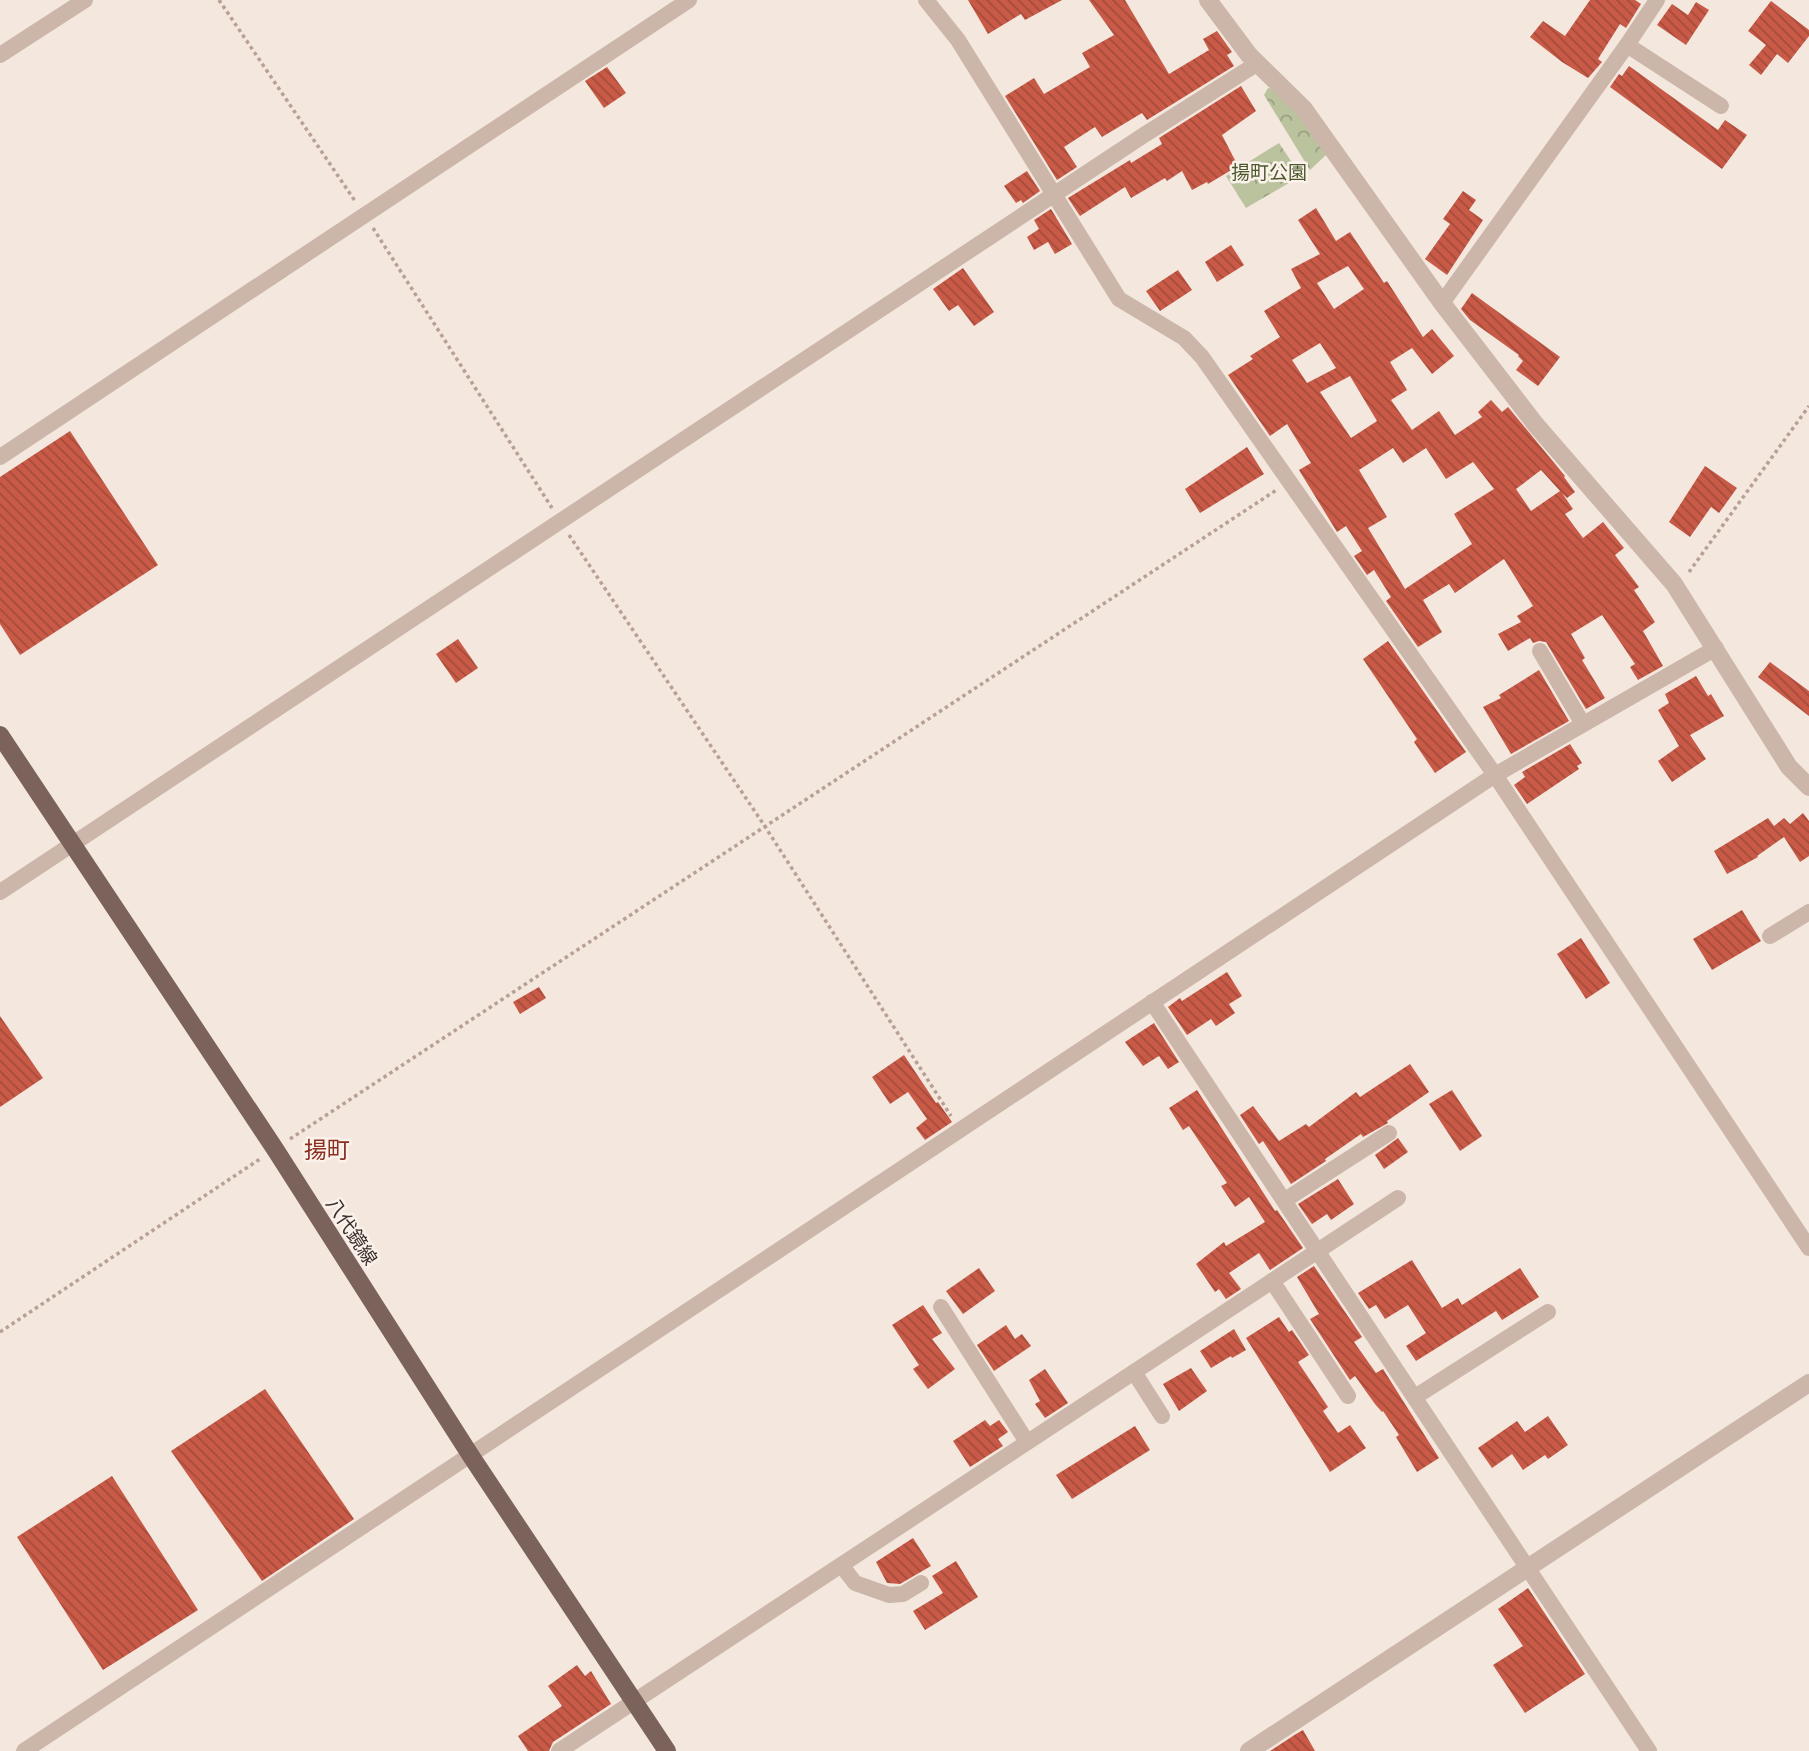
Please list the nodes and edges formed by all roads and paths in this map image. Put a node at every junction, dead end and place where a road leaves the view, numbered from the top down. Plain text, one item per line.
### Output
1 (54, 0) edge
2 (85, 0) edge
3 (219, 0) edge
4 (689, 0) edge
5 (926, 0) edge
6 (1208, 0) edge
7 (1657, 0) edge
8 (64, 14) junction
9 (1627, 45) junction
10 (0, 55) edge
11 (1258, 63) junction
12 (1721, 106) dead end
13 (1054, 196) junction
14 (365, 215) junction
15 (1442, 303) junction
16 (1809, 406) edge
17 (0, 457) edge
18 (1288, 482) junction
19 (561, 522) junction
20 (1689, 572) dead end
21 (1716, 648) junction
22 (1540, 651) dead end
23 (1583, 724) junction
24 (0, 735) edge
25 (1495, 775) junction
26 (1809, 787) edge
27 (764, 825) junction
28 (72, 845) junction
29 (0, 892) edge
30 (1809, 912) edge
31 (1770, 936) dead end
32 (1152, 1002) junction
33 (959, 1129) junction
34 (1389, 1133) dead end
35 (275, 1150) junction
36 (1398, 1198) dead end
37 (1285, 1200) junction
38 (1809, 1248) edge
39 (1318, 1250) junction
40 (1272, 1281) junction
41 (941, 1307) dead end
42 (1548, 1312) dead end
43 (0, 1332) edge
44 (1134, 1372) junction
45 (1809, 1383) edge
46 (1348, 1396) dead end
47 (1415, 1397) junction
48 (1162, 1416) dead end
49 (1027, 1442) junction
50 (471, 1456) junction
51 (842, 1566) junction
52 (1529, 1567) junction
53 (921, 1583) dead end
54 (634, 1701) junction
55 (24, 1751) edge
56 (559, 1751) edge
57 (667, 1751) edge
58 (1249, 1751) edge
59 (1649, 1751) edge

1 - 8 street
2 - 8 street
3 - 14 path
4 - 14 street
5 - 13 street
6 - 11 street
7 - 9 street
8 - 10 street
9 - 12 street
9 - 15 street
11 - 13 street
11 - 15 street
13 - 18 street
13 - 19 street
14 - 17 street
14 - 19 path
15 - 21 street
16 - 20 path
18 - 25 street
18 - 27 path
19 - 27 path
19 - 28 street
21 - 23 street
21 - 26 street
22 - 23 street
23 - 25 street
24 - 28 main road, 八代鏡線
25 - 32 street
25 - 38 street
27 - 33 path
27 - 35 path
28 - 29 street
28 - 35 main road, 八代鏡線
30 - 31 street
32 - 33 street
32 - 37 street
33 - 50 street
34 - 37 street
35 - 43 path
35 - 50 main road, 八代鏡線
36 - 39 street
37 - 39 street
39 - 40 street
39 - 47 street
40 - 44 street
40 - 46 street
41 - 49 street
42 - 47 street
44 - 48 street
44 - 49 street
45 - 52 street
47 - 52 street
49 - 51 street
50 - 54 main road, 八代鏡線
50 - 55 street
51 - 53 street
51 - 54 street
52 - 58 street
52 - 59 street
54 - 56 street
54 - 57 main road, 八代鏡線

